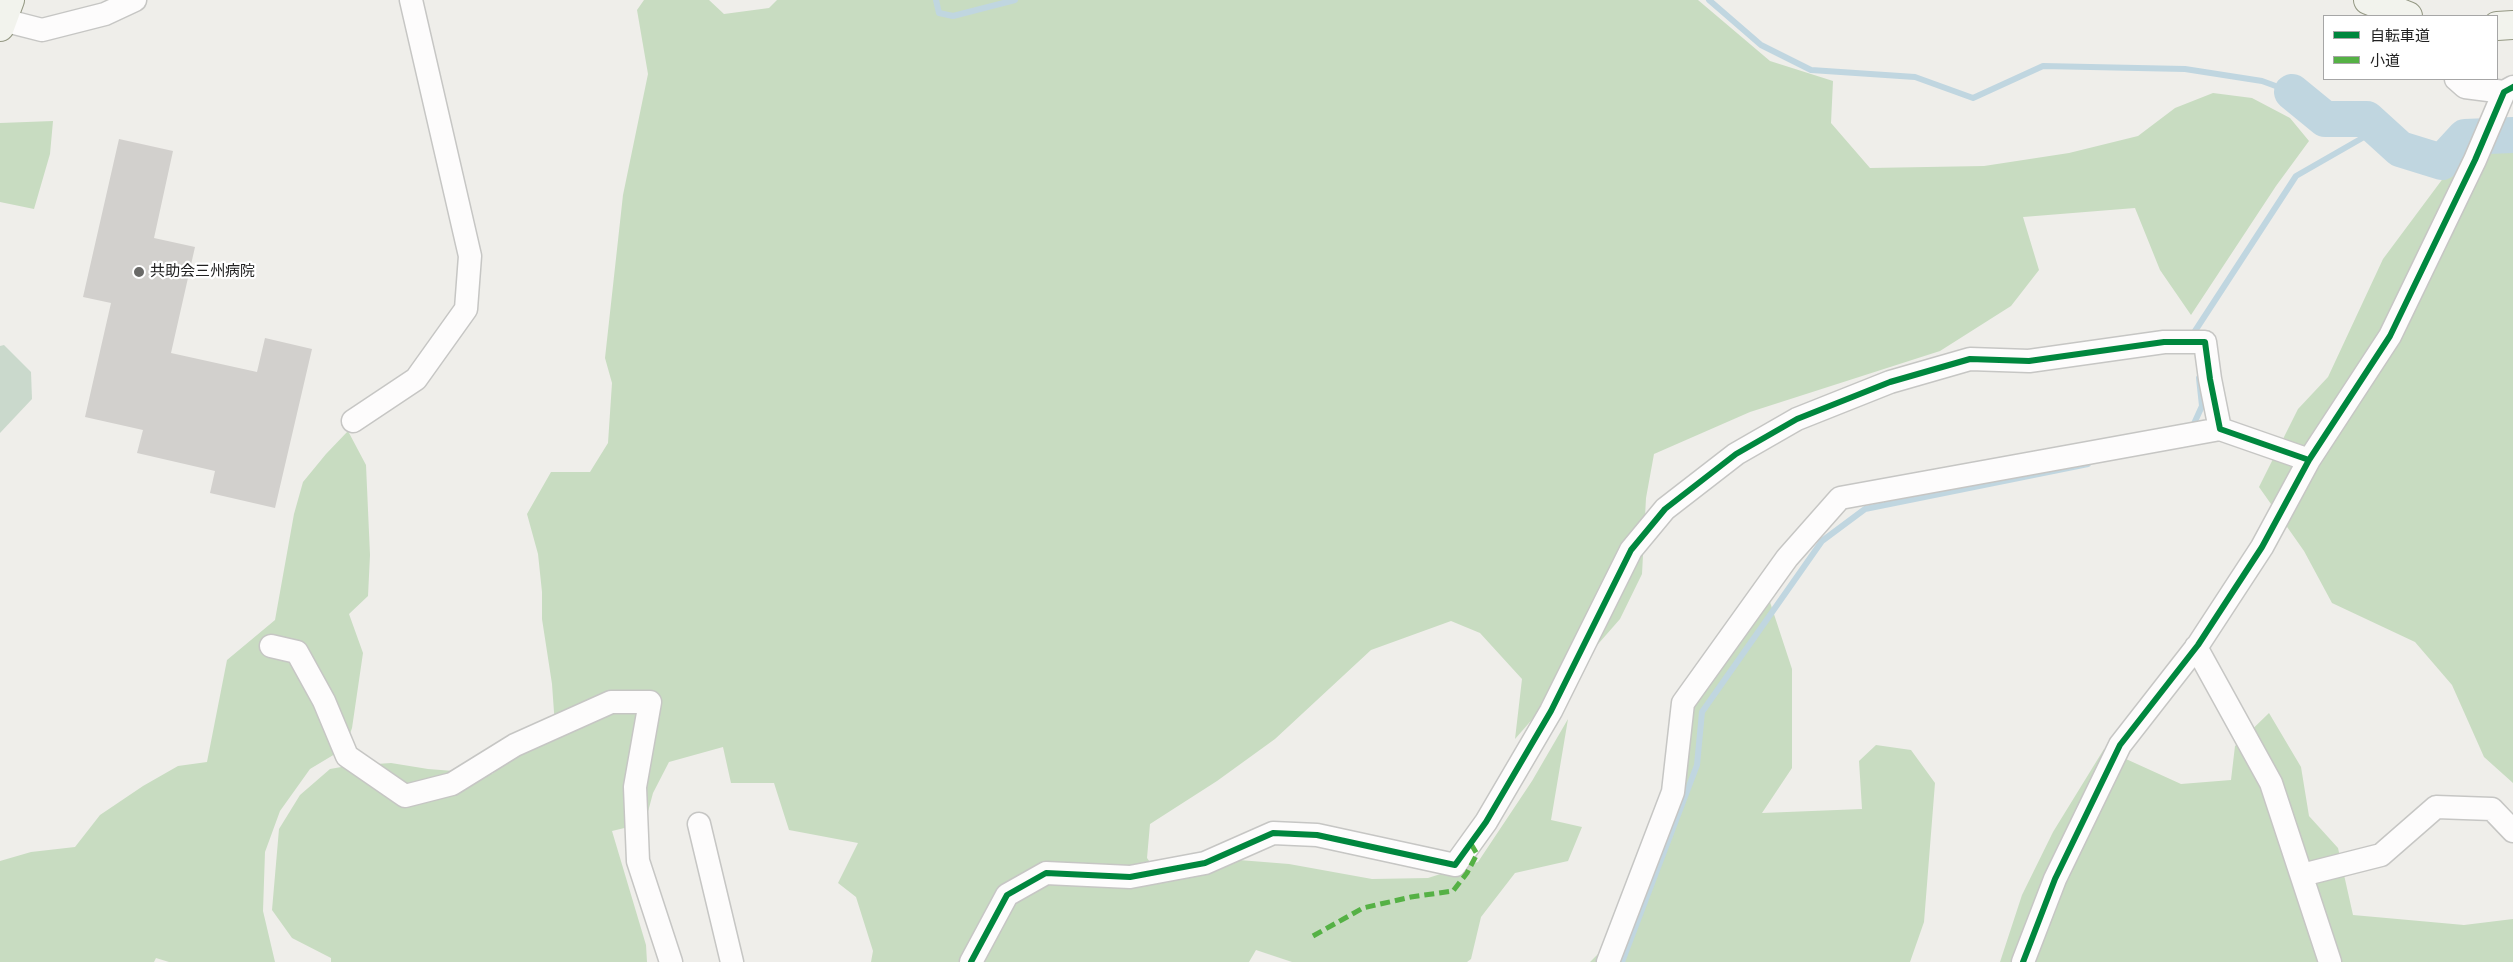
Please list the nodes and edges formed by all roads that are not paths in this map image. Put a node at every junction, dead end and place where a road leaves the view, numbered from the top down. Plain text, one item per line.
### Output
1 (135, 0) edge
2 (411, 0) edge
3 (2368, 0) edge
4 (2404, 15) edge
5 (4, 16) edge
6 (2513, 25) edge
7 (2498, 26) edge
8 (2457, 80) edge
9 (2508, 90) edge
10 (353, 421) dead end
11 (2220, 429) junction
12 (2308, 460) junction
13 (271, 646) dead end
14 (2196, 647) junction
15 (700, 824) dead end
16 (2513, 831) edge
17 (2302, 875) junction
18 (671, 962) edge
19 (732, 962) edge
20 (971, 962) edge
21 (1608, 962) edge
22 (2023, 962) edge
23 (2330, 962) edge

1 - 5 street
2 - 10 street
3 - 4 main road
6 - 7 main road
8 - 9 street
9 - 12 street
11 - 12 street
11 - 20 street
11 - 21 street
12 - 14 street
13 - 18 street
14 - 17 street
14 - 22 street
15 - 19 street
16 - 17 street
17 - 23 street

